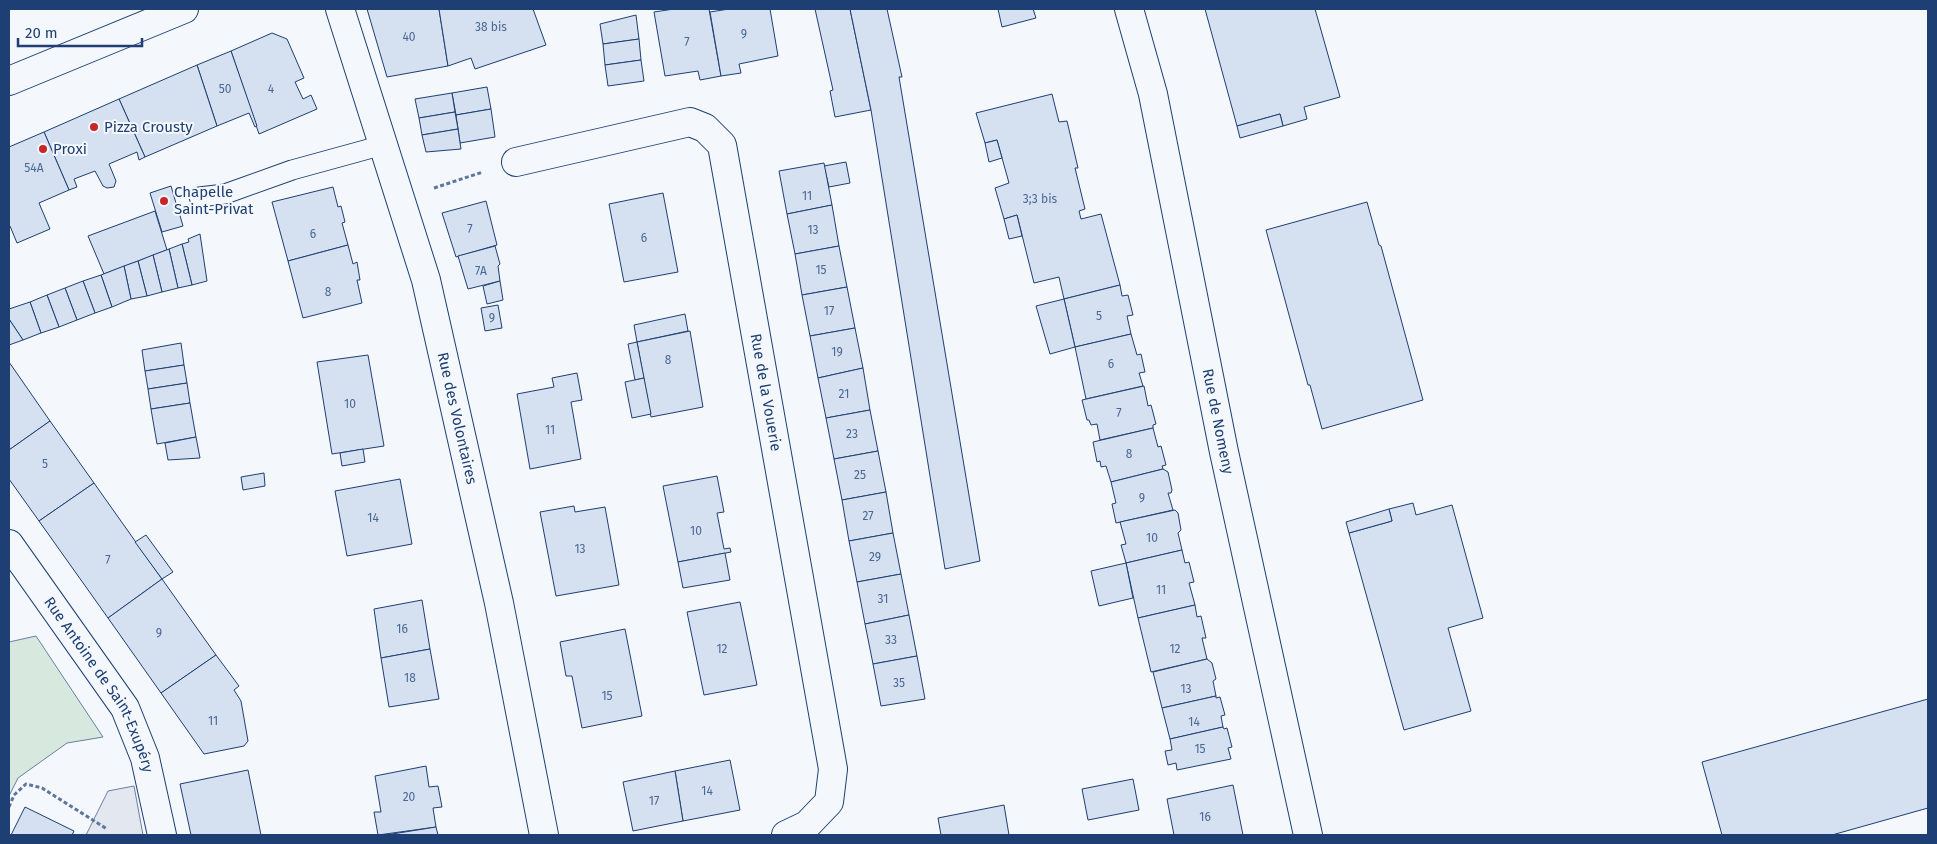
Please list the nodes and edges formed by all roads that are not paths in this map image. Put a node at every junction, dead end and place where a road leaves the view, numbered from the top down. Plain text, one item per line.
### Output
1 (184, 9) edge
2 (340, 9) edge
3 (1129, 9) edge
4 (9, 81) edge
5 (383, 145) junction
6 (516, 162) road end
7 (199, 197) dead end
8 (9, 544) edge
9 (162, 835) edge
10 (544, 835) edge
11 (786, 835) edge
12 (1308, 835) edge

1 - 4 street
2 - 5 street, Rue des Volontaires
3 - 12 street, Rue de Nomeny
5 - 7 lane
5 - 10 street, Rue des Volontaires
6 - 11 street, Rue de la Vouerie
8 - 9 street, Rue Antoine de Saint-Exupéry

